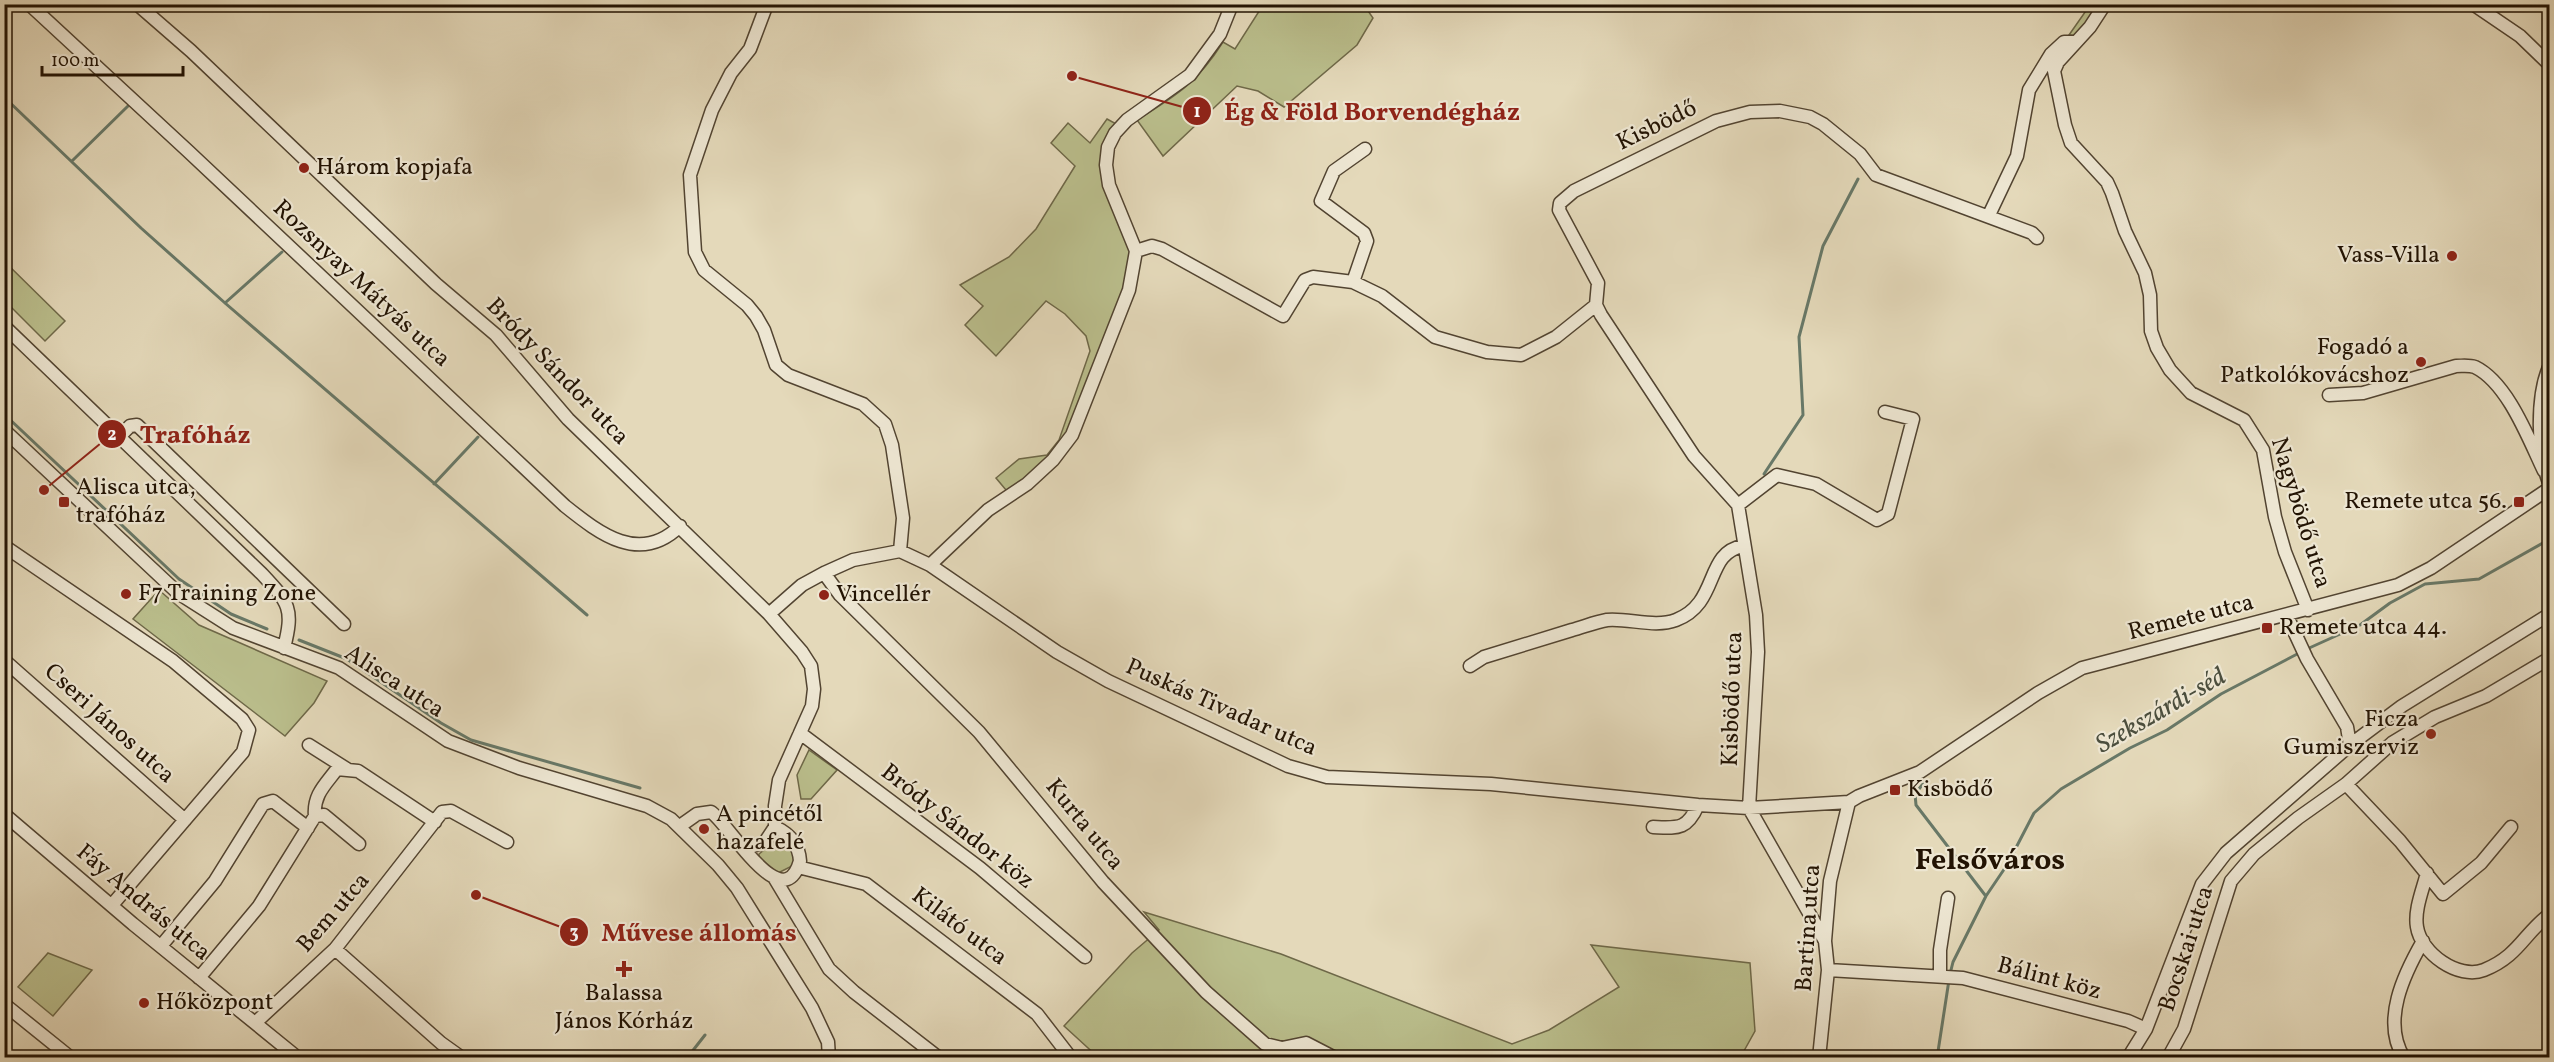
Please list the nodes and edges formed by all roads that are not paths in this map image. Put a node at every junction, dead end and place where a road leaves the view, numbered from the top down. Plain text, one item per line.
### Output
1 (29, 4) edge
2 (137, 4) edge
3 (767, 4) edge
4 (1232, 4) edge
5 (2105, 4) edge
6 (2473, 4) edge
7 (2075, 42) junction
8 (2550, 65) edge
9 (1365, 149) dead end
10 (1989, 215) junction
11 (2037, 238) dead end
12 (1136, 251) junction
13 (1353, 282) junction
14 (1596, 305) junction
15 (4, 326) edge
16 (2550, 365) edge
17 (2329, 395) dead end
18 (1885, 412) dead end
19 (4, 430) edge
20 (118, 438) junction
21 (2544, 471) junction
22 (2550, 487) edge
23 (1738, 505) junction
24 (680, 526) junction
25 (4, 546) edge
26 (1743, 546) junction
27 (900, 551) junction
28 (930, 565) junction
29 (824, 573) junction
30 (2308, 610) junction
31 (769, 614) junction
32 (2550, 614) edge
33 (2287, 616) junction
34 (345, 624) dead end
35 (284, 648) junction
36 (2550, 658) edge
37 (4, 660) edge
38 (1470, 666) dead end
39 (2402, 706) junction
40 (2347, 727) junction
41 (800, 733) junction
42 (309, 745) dead end
43 (2350, 745) junction
44 (347, 769) junction
45 (2346, 784) junction
46 (1849, 802) junction
47 (1698, 805) junction
48 (1749, 808) junction
49 (4, 814) edge
50 (315, 816) junction
51 (185, 820) junction
52 (435, 822) junction
53 (680, 826) junction
54 (776, 827) junction
55 (1653, 827) dead end
56 (2511, 827) dead end
57 (308, 828) junction
58 (507, 842) dead end
59 (359, 844) dead end
60 (744, 849) junction
61 (798, 867) junction
62 (2427, 873) junction
63 (775, 879) junction
64 (1948, 898) dead end
65 (112, 905) junction
66 (2550, 914) edge
67 (1825, 941) junction
68 (2423, 941) junction
69 (160, 946) junction
70 (335, 949) junction
71 (1085, 957) dead end
72 (1828, 970) junction
73 (1940, 975) junction
74 (199, 978) junction
75 (4, 1004) edge
76 (255, 1023) junction
77 (2146, 1029) junction
78 (70, 1058) edge
79 (298, 1058) edge
80 (462, 1058) edge
81 (829, 1058) edge
82 (939, 1058) edge
83 (1071, 1058) edge
84 (1335, 1058) edge
85 (1819, 1058) edge
86 (2128, 1058) edge
87 (2168, 1058) edge
88 (2404, 1058) edge

1 - 24 street, Rozsnyay Mátyás utca
2 - 24 street, Bródy Sándor utca
3 - 27 street
4 - 12 street
5 - 7 street, Nagybödő utca
6 - 8 street
7 - 10 street
7 - 30 street, Nagybödő utca
9 - 13 street
10 - 11 street, Kisbödő
10 - 14 street, Kisbödő
12 - 13 street
12 - 28 street
13 - 14 street
14 - 23 street, Kisbödő
15 - 20 street
16 - 21 street
17 - 21 street
18 - 23 street
19 - 35 street, Alisca utca
20 - 34 street
20 - 35 street
21 - 22 street
22 - 30 street, Remete utca
23 - 26 street, Kisbödő utca
24 - 31 street, Bródy Sándor utca
25 - 51 street
26 - 38 street
26 - 48 street, Kisbödő utca
27 - 28 street, Puskás Tivadar utca
27 - 29 street
28 - 47 street, Puskás Tivadar utca
29 - 31 street
29 - 84 street, Kurta utca
30 - 33 street, Remete utca
31 - 41 street, Bródy Sándor utca
32 - 39 street
33 - 40 street
33 - 46 street, Remete utca
35 - 53 street, Alisca utca
36 - 45 street, Bocskai utca
37 - 51 street, Cseri János utca
39 - 40 street
39 - 43 street
40 - 43 street
41 - 54 street, Bródy Sándor utca
41 - 71 street, Bródy Sándor köz
42 - 44 street
43 - 77 street
44 - 50 street
44 - 52 street
45 - 62 street
45 - 87 street, Bocskai utca
46 - 48 street, Puskás Tivadar utca
46 - 67 street, Bartina utca
47 - 48 street, Puskás Tivadar utca
47 - 55 street
48 - 67 street
49 - 65 street, Fáy András utca
50 - 57 street
50 - 59 street
51 - 65 street
52 - 58 street
52 - 70 street, Bem utca
53 - 60 street
53 - 81 street, Alisca utca
54 - 60 street
54 - 61 street
56 - 62 street
57 - 69 street
57 - 74 street
60 - 63 street
61 - 63 street
61 - 83 street, Kilátó utca
62 - 68 street
63 - 82 street
64 - 73 street
65 - 69 street, Fáy András utca
66 - 68 street
67 - 72 street, Bartina utca
68 - 88 street
69 - 74 street, Fáy András utca
70 - 76 street, Bem utca
70 - 80 street
72 - 73 street, Bálint köz
72 - 85 street, Bartina utca
73 - 77 street, Bálint köz
74 - 76 street, Fáy András utca
75 - 78 street
76 - 79 street, Fáy András utca
77 - 86 street

